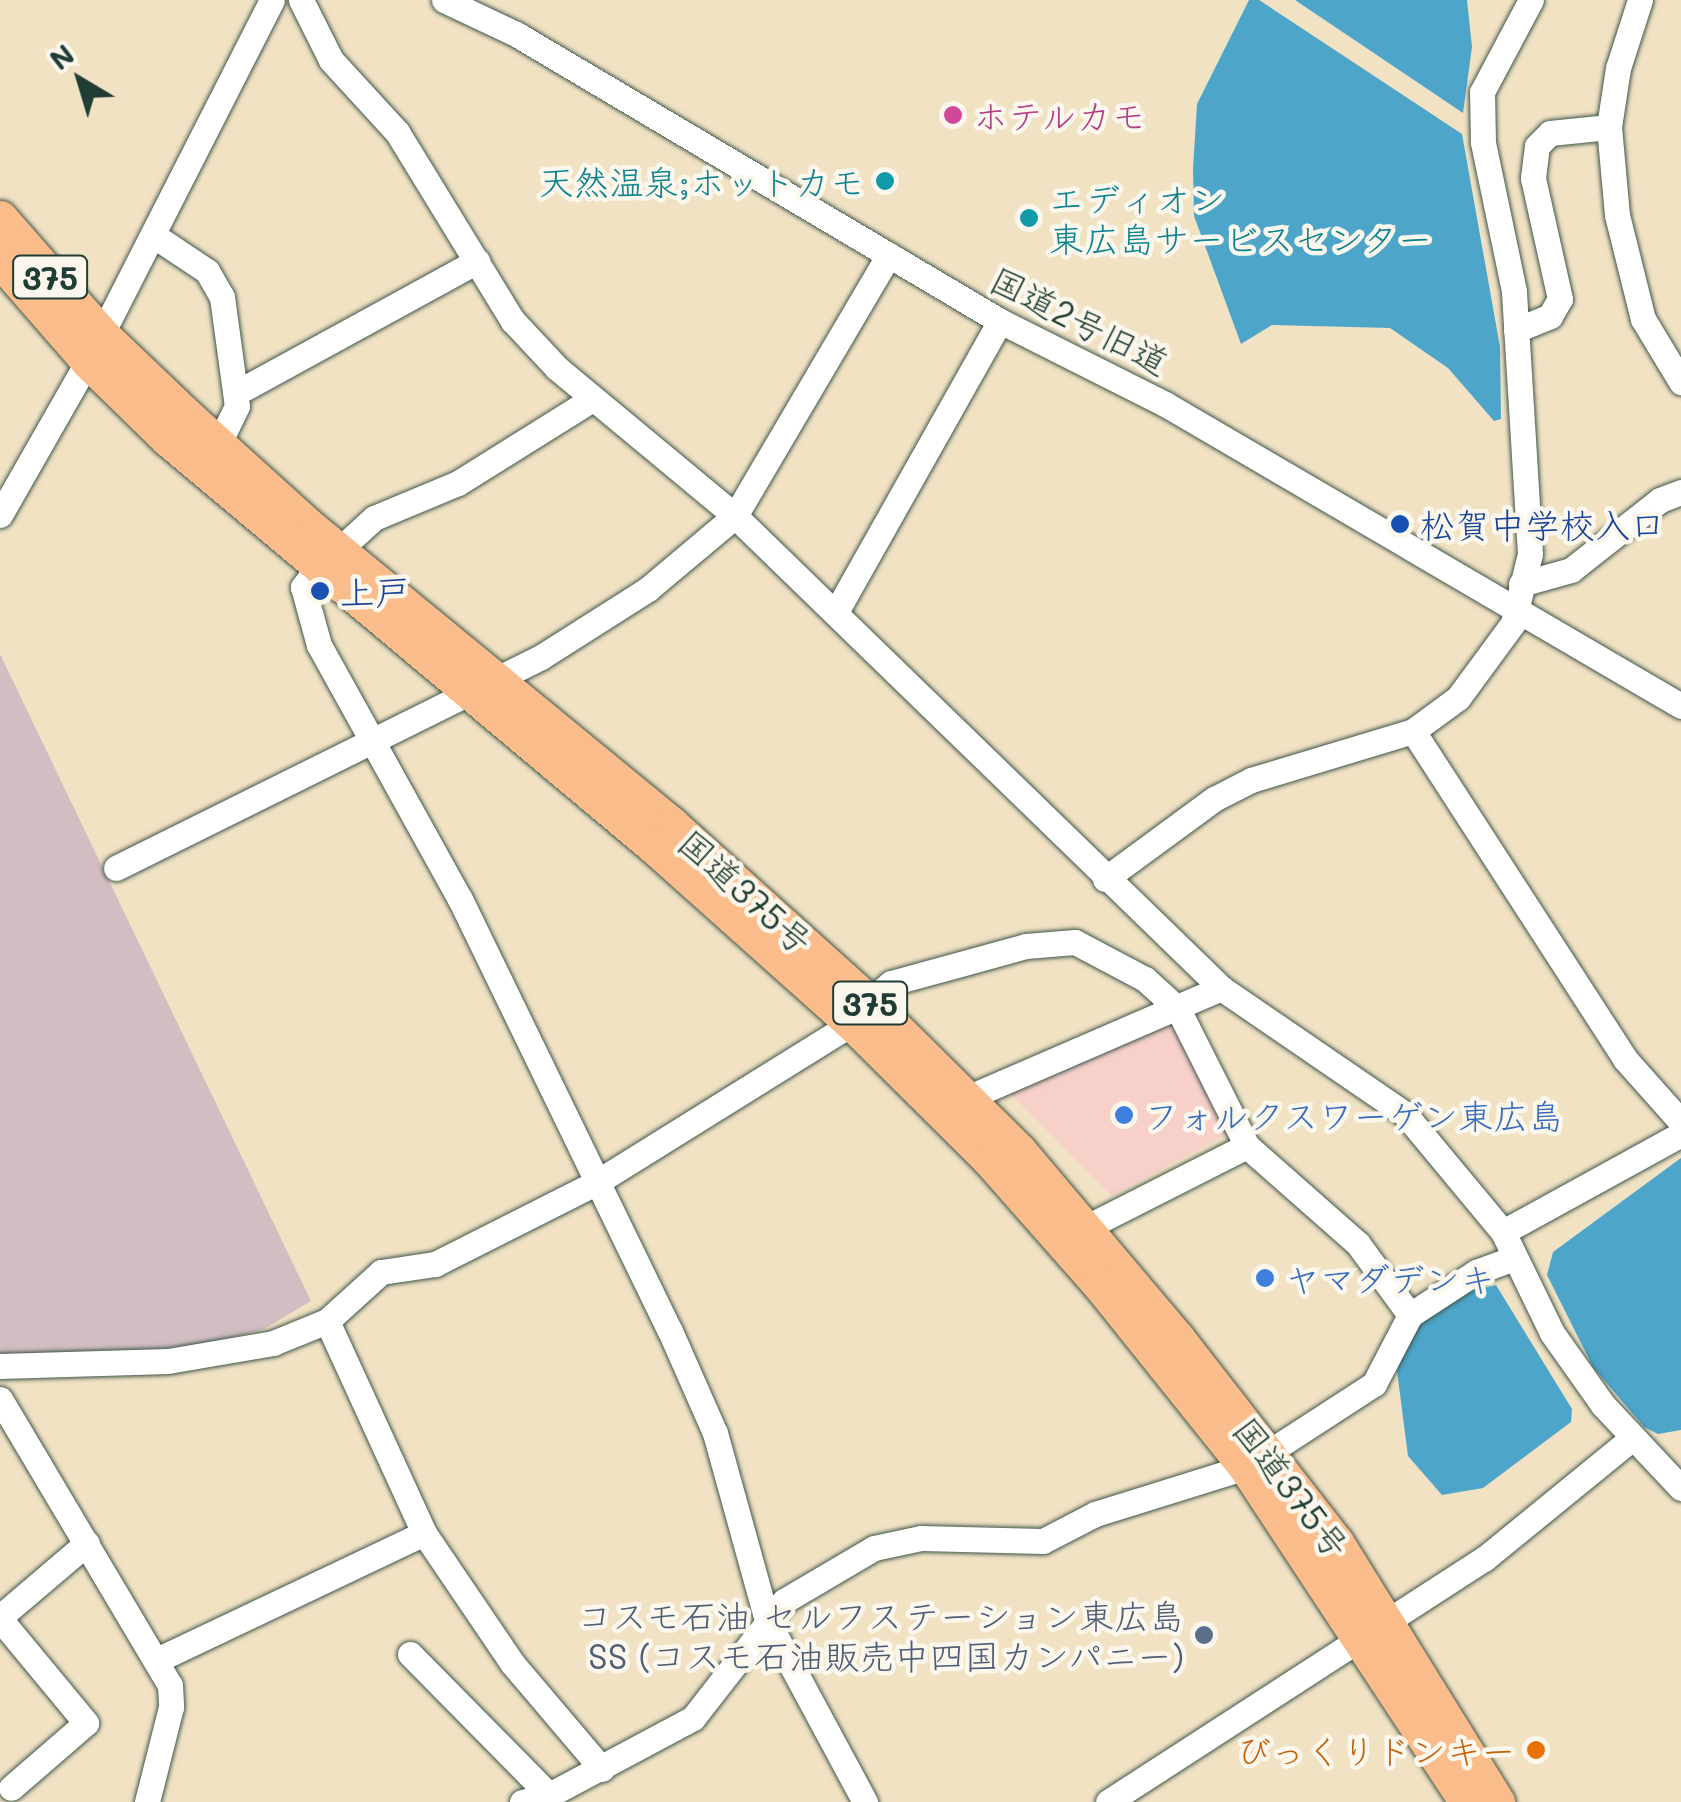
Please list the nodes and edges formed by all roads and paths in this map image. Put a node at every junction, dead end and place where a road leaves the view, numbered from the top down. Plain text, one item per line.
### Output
1 (272, 0) edge
2 (301, 0) edge
3 (444, 0) edge
4 (1531, 0) edge
5 (1640, 0) edge
6 (1609, 127) junction
7 (0, 218) edge
8 (153, 235) junction
9 (889, 255) junction
10 (0, 260) edge
11 (477, 261) junction
12 (1000, 322) junction
13 (1516, 330) junction
14 (95, 348) junction
15 (1681, 382) edge
16 (236, 394) junction
17 (592, 400) junction
18 (218, 444) junction
19 (1681, 492) edge
20 (0, 515) edge
21 (735, 516) junction
22 (328, 559) junction
23 (1517, 596) junction
24 (836, 612) junction
25 (482, 686) junction
26 (1681, 706) edge
27 (1413, 732) junction
28 (373, 737) junction
29 (116, 868) dead end
30 (1105, 879) junction
31 (1221, 988) junction
32 (1178, 1009) junction
33 (861, 1013) junction
34 (967, 1098) junction
35 (1681, 1122) edge
36 (1681, 1134) edge
37 (1247, 1146) junction
38 (597, 1182) junction
39 (1087, 1227) junction
40 (1502, 1232) junction
41 (1514, 1258) junction
42 (1410, 1315) junction
43 (327, 1321) junction
44 (0, 1366) edge
45 (0, 1399) edge
46 (1630, 1440) junction
47 (1257, 1460) junction
48 (1681, 1488) edge
49 (424, 1532) junction
50 (87, 1543) junction
51 (0, 1618) edge
52 (767, 1620) junction
53 (1375, 1629) junction
54 (410, 1654) dead end
55 (159, 1659) junction
56 (602, 1769) junction
57 (11, 1788) edge
58 (549, 1795) junction
59 (1472, 1801) edge
60 (146, 1802) edge
61 (522, 1802) edge
62 (865, 1802) edge
63 (1108, 1802) edge

1 - 8 street
2 - 11 street
3 - 9 street, 国道2号旧道
4 - 13 street
5 - 6 street
6 - 13 street
6 - 15 street
7 - 14 highway, 国道375号 / 375
8 - 14 street
8 - 16 street
9 - 12 street, 国道2号旧道
9 - 21 street
10 - 14 highway, 国道375号 / 375
11 - 16 street
11 - 17 street
12 - 23 street, 国道2号旧道
12 - 24 street
13 - 23 street
14 - 18 highway, 国道375号 / 375
14 - 20 street
14 - 22 highway, 国道375号 / 375
16 - 18 street
17 - 21 street
17 - 22 street
18 - 22 highway, 国道375号 / 375
19 - 23 street
21 - 24 street
21 - 25 street
22 - 25 highway, 国道375号 / 375
22 - 28 street
23 - 26 street, 国道2号旧道
23 - 27 street
24 - 30 street
25 - 28 street
25 - 33 highway, 国道375号 / 375
27 - 30 street
27 - 35 street
28 - 29 street
28 - 38 street
30 - 31 street
31 - 32 street
31 - 40 street
32 - 33 street
32 - 34 street
32 - 37 street
33 - 34 highway, 国道375号 / 375
33 - 38 street
33 - 47 highway, 国道375号 / 375
34 - 39 highway, 国道375号 / 375
36 - 40 street
37 - 39 street
37 - 42 street
38 - 43 street
38 - 52 street
39 - 47 highway, 国道375号 / 375
40 - 41 street
41 - 42 street
41 - 46 street
42 - 47 street
43 - 44 street
43 - 49 street
45 - 50 street
46 - 48 street
46 - 53 street
47 - 52 street
47 - 53 highway, 国道375号 / 375
49 - 55 street
49 - 56 street
50 - 51 street
50 - 55 street
51 - 57 street
52 - 56 street
52 - 62 street
53 - 59 highway, 国道375号 / 375
53 - 63 street
54 - 58 street
55 - 60 street
56 - 58 street
58 - 61 street

